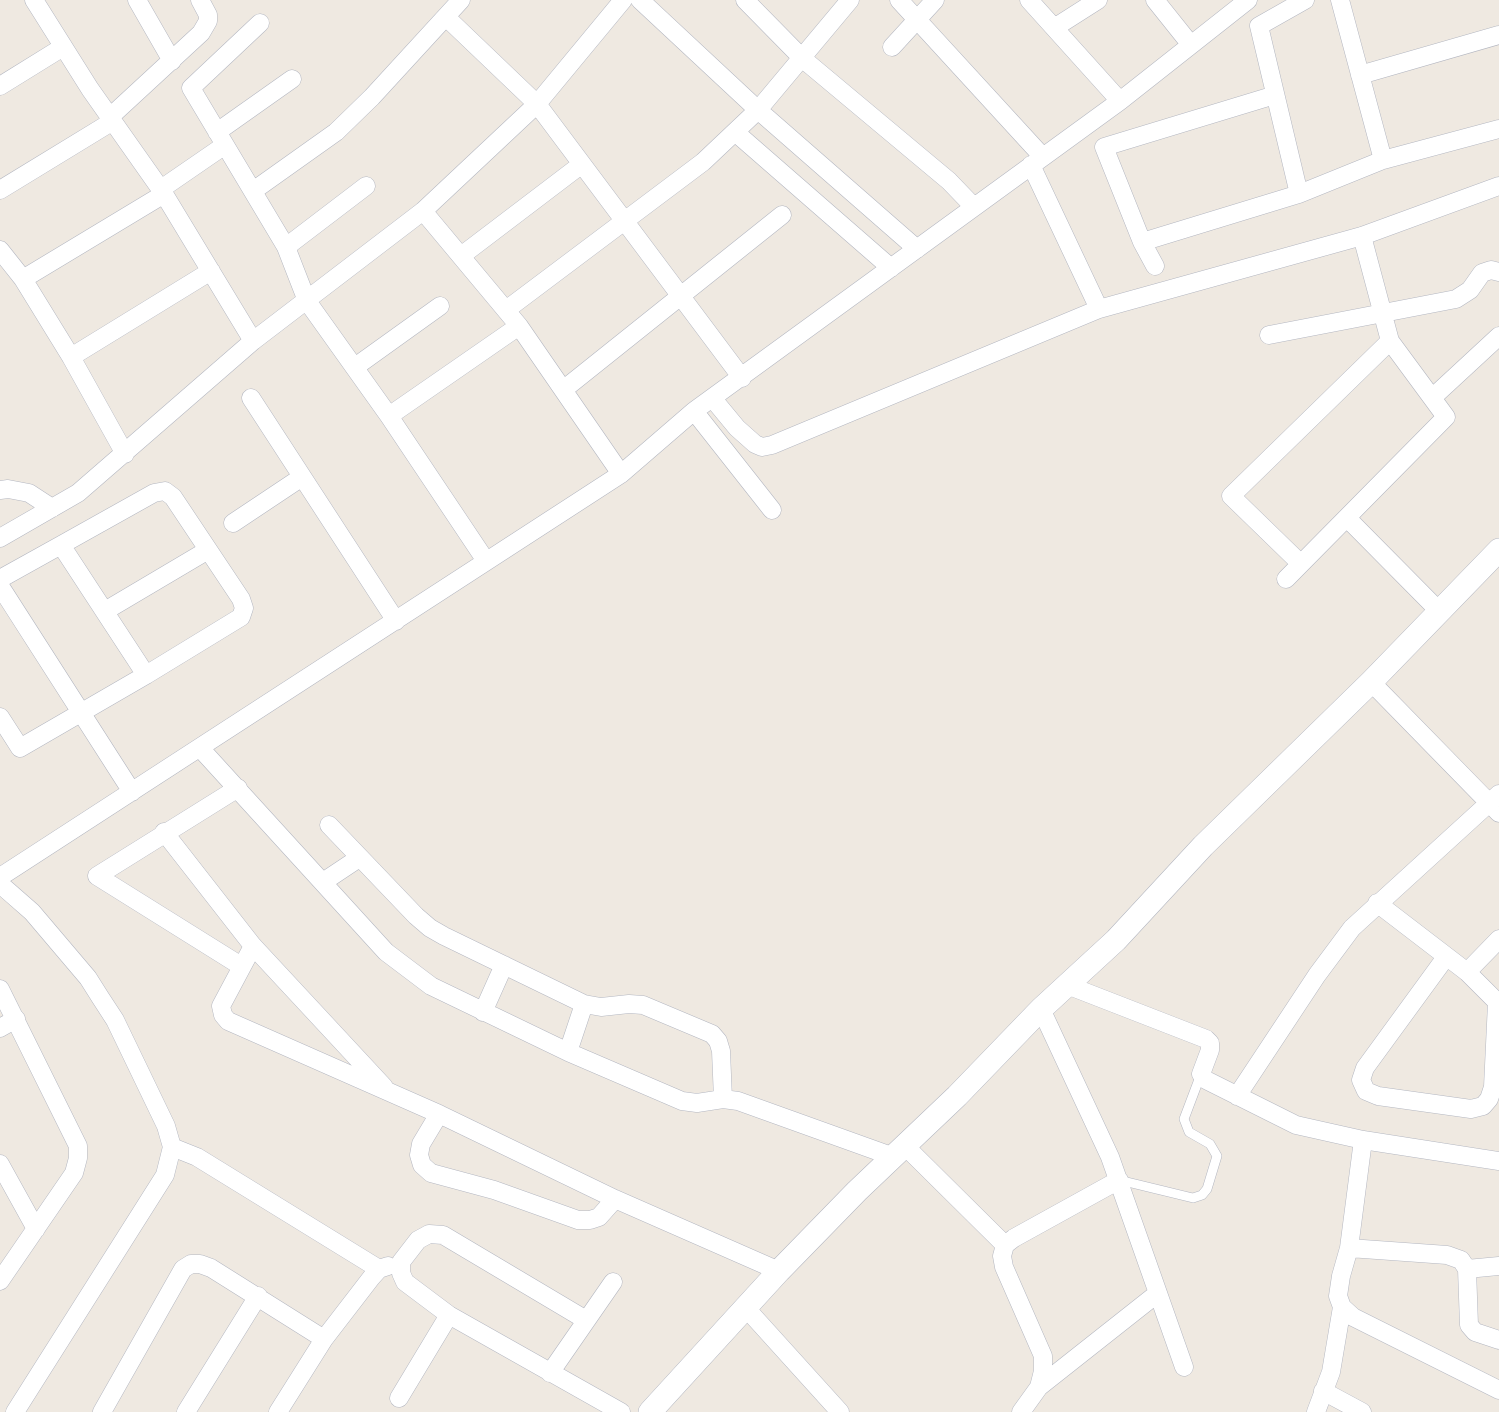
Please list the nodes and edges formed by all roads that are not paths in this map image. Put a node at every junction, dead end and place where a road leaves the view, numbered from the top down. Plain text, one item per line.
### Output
1 (34, 0) edge
2 (137, 0) edge
3 (200, 0) edge
4 (461, 0) edge
5 (640, 0) edge
6 (745, 0) edge
7 (850, 0) edge
8 (900, 0) edge
9 (934, 0) edge
10 (1029, 0) edge
11 (1098, 0) edge
12 (1155, 0) edge
13 (1248, 0) edge
14 (1305, 0) edge
15 (1340, 0) edge
16 (619, 1) edge
17 (447, 18) junction
18 (917, 19) junction
19 (260, 23) dead end
20 (1054, 28) junction
21 (1499, 35) edge
22 (1191, 45) junction
23 (63, 47) junction
24 (892, 47) dead end
25 (803, 59) junction
26 (172, 61) junction
27 (1360, 75) junction
28 (292, 79) dead end
29 (0, 86) edge
30 (1275, 95) junction
31 (1120, 101) junction
32 (537, 104) junction
33 (758, 110) junction
34 (111, 119) junction
35 (1499, 129) edge
36 (735, 132) junction
37 (221, 138) junction
38 (1383, 160) junction
39 (1037, 161) junction
40 (582, 164) junction
41 (366, 186) dead end
42 (1499, 186) edge
43 (0, 190) edge
44 (253, 191) junction
45 (162, 192) junction
46 (1299, 194) junction
47 (974, 207) junction
48 (423, 211) junction
49 (782, 215) dead end
50 (624, 220) junction
51 (1362, 236) junction
52 (1142, 242) junction
53 (286, 247) junction
54 (917, 249) junction
55 (0, 250) edge
56 (461, 256) junction
57 (1155, 266) dead end
58 (1496, 267) edge
59 (891, 268) junction
60 (211, 271) junction
61 (23, 279) junction
62 (681, 297) junction
63 (307, 301) junction
64 (440, 306) dead end
65 (1100, 309) junction
66 (506, 310) junction
67 (1383, 312) junction
68 (519, 326) junction
69 (1269, 335) dead end
70 (1499, 336) edge
71 (253, 341) junction
72 (1390, 341) junction
73 (71, 357) junction
74 (355, 368) junction
75 (742, 378) junction
76 (563, 390) junction
77 (251, 398) dead end
78 (1432, 398) junction
79 (713, 399) junction
80 (694, 411) junction
81 (389, 416) junction
82 (125, 454) junction
83 (621, 474) junction
84 (302, 477) junction
85 (0, 490) edge
86 (52, 508) junction
87 (772, 510) dead end
88 (1347, 517) junction
89 (233, 523) dead end
90 (0, 538) edge
91 (61, 544) junction
92 (208, 550) junction
93 (1499, 550) edge
94 (486, 561) junction
95 (1300, 563) junction
96 (0, 579) edge
97 (1286, 579) dead end
98 (0, 586) edge
99 (105, 611) junction
100 (1440, 612) junction
101 (396, 621) junction
102 (146, 675) junction
103 (1371, 682) junction
104 (80, 712) junction
105 (0, 717) edge
106 (200, 748) junction
107 (238, 788) junction
108 (132, 792) junction
109 (1496, 803) edge
110 (329, 825) dead end
111 (164, 832) junction
112 (359, 858) junction
113 (0, 877) edge
114 (323, 882) junction
115 (0, 884) edge
116 (1377, 903) junction
117 (1499, 939) edge
118 (253, 946) junction
119 (1446, 957) junction
120 (505, 965) junction
121 (241, 966) junction
122 (1467, 972) junction
123 (1068, 985) junction
124 (0, 989) edge
125 (584, 1004) junction
126 (1498, 1004) edge
127 (1041, 1009) junction
128 (483, 1012) junction
129 (8, 1024) edge
130 (568, 1052) junction
131 (1201, 1074) junction
132 (392, 1095) junction
133 (1237, 1096) junction
134 (723, 1099) junction
135 (439, 1114) junction
136 (1363, 1140) junction
137 (172, 1147) junction
138 (900, 1152) junction
139 (1499, 1161) edge
140 (2, 1172) edge
141 (1119, 1180) junction
142 (615, 1199) junction
143 (36, 1229) junction
144 (1005, 1245) junction
145 (1349, 1248) junction
146 (401, 1262) junction
147 (1499, 1266) edge
148 (379, 1269) junction
149 (1467, 1269) junction
150 (779, 1270) junction
151 (0, 1280) edge
152 (613, 1282) dead end
153 (1158, 1293) junction
154 (258, 1296) junction
155 (745, 1307) junction
156 (1342, 1307) junction
157 (449, 1315) junction
158 (586, 1320) junction
159 (324, 1339) junction
160 (1499, 1340) edge
161 (1184, 1367) dead end
162 (550, 1373) junction
163 (1039, 1387) junction
164 (1499, 1390) edge
165 (1324, 1391) junction
166 (398, 1398) dead end
167 (15, 1412) edge
168 (102, 1412) edge
169 (186, 1412) edge
170 (278, 1412) edge
171 (621, 1412) edge
172 (650, 1412) edge
173 (841, 1412) edge
174 (1021, 1412) edge
175 (1315, 1412) edge
176 (1362, 1412) edge

1 - 23 street
2 - 26 street
3 - 26 street
4 - 17 street
5 - 33 street
6 - 25 street
7 - 25 street
8 - 18 street
9 - 18 street
10 - 20 street
11 - 20 street
12 - 22 street
13 - 22 street
14 - 30 street
15 - 27 street
16 - 32 street
17 - 32 street
17 - 44 street
18 - 24 street
18 - 39 street
19 - 37 street
20 - 31 street
21 - 27 street
22 - 31 street
23 - 29 street
23 - 34 street
25 - 33 street
25 - 47 street
26 - 34 street
27 - 38 street
28 - 37 street
30 - 46 street
30 - 52 street
31 - 39 street
32 - 40 street
32 - 48 street
33 - 36 street
33 - 54 street
34 - 43 street
34 - 45 street
35 - 38 street
36 - 50 street
36 - 59 street
37 - 44 street
37 - 45 street
38 - 46 street
39 - 47 street
39 - 65 street
40 - 50 street
40 - 56 street
41 - 53 street
42 - 51 street
44 - 53 street
45 - 60 street
45 - 61 street
46 - 52 street
47 - 54 street
48 - 56 street
48 - 63 street
49 - 62 street
50 - 62 street
50 - 66 street
51 - 65 street
51 - 67 street
52 - 57 street
53 - 63 street
54 - 59 street
55 - 61 street
56 - 66 street
58 - 67 street
59 - 75 street
60 - 71 street
60 - 73 street
61 - 73 street
62 - 75 street
62 - 76 street
63 - 71 street
63 - 74 street
64 - 74 street
65 - 79 street
66 - 68 street
67 - 69 street
67 - 72 street
68 - 76 street
68 - 81 street
70 - 78 street
71 - 82 street
72 - 78 street
72 - 95 street
73 - 82 street
74 - 81 street
75 - 79 street
76 - 83 street
77 - 84 street
78 - 88 street
79 - 80 street
80 - 83 street
80 - 87 street
81 - 94 street
82 - 86 street
83 - 94 street
84 - 89 street
84 - 101 street
85 - 86 street
86 - 90 street
88 - 95 street
88 - 100 street
91 - 92 street
91 - 96 street
91 - 99 street
92 - 99 street
92 - 102 street
93 - 100 street
94 - 101 street
95 - 97 street
98 - 104 street
99 - 102 street
100 - 103 street
101 - 106 street
102 - 104 street
103 - 109 street
103 - 123 street
104 - 105 street
104 - 108 street
106 - 107 street
106 - 108 street
107 - 111 street
107 - 114 street
108 - 113 street
109 - 116 street
110 - 112 street
111 - 118 street
111 - 121 street
112 - 114 street
112 - 120 street
114 - 128 street
115 - 137 street
116 - 119 street
116 - 133 street
117 - 122 street
118 - 121 street
118 - 132 street
119 - 122 street
119 - 126 street
120 - 125 street
120 - 128 street
121 - 132 street
122 - 126 street
123 - 127 street
123 - 131 street
124 - 129 street
125 - 130 street
125 - 134 street
127 - 138 street
127 - 141 street
128 - 130 street
129 - 143 street
130 - 134 street
131 - 133 street
131 - 141 lane
132 - 135 street
133 - 136 street
134 - 138 street
135 - 142 street
135 - 142 street
136 - 139 street
136 - 145 street
137 - 148 street
137 - 167 street
138 - 144 street
138 - 150 street
140 - 143 street
141 - 144 street
141 - 153 street
142 - 150 street
143 - 151 street
144 - 163 street
145 - 149 street
145 - 156 street
146 - 148 street
146 - 157 street
146 - 158 street
147 - 149 street
148 - 159 street
149 - 160 street
150 - 155 street
152 - 158 street
153 - 161 street
153 - 163 street
154 - 159 street
154 - 168 street
154 - 169 street
155 - 172 street
155 - 173 street
156 - 164 street
156 - 165 street
157 - 162 street
157 - 166 street
158 - 162 street
159 - 170 street
162 - 171 street
163 - 174 street
165 - 175 street
165 - 176 street

